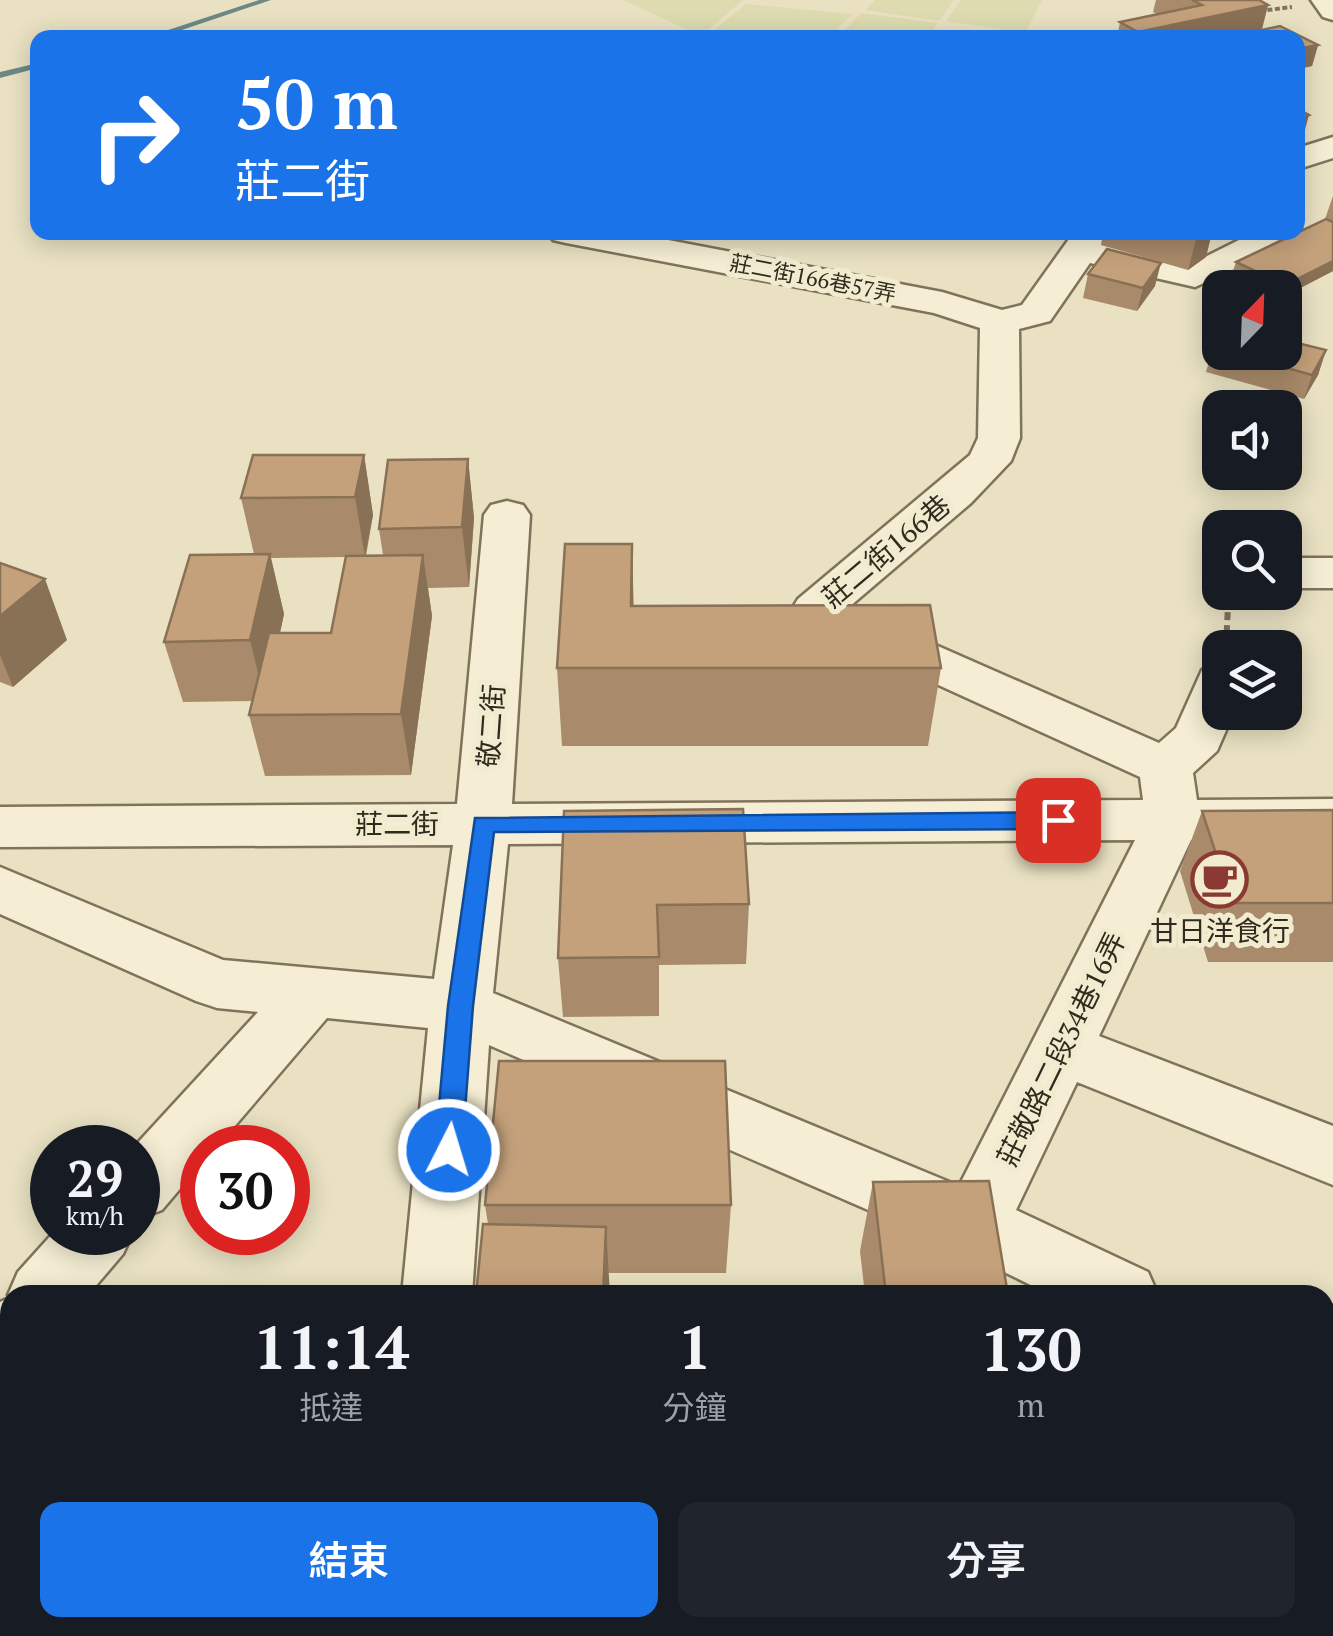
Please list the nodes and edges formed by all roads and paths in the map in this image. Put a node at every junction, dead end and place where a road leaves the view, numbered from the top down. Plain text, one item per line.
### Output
1 (1314, 2) edge
2 (1333, 10) edge
3 (1247, 13) edge
4 (1333, 147) edge
5 (1305, 157) edge
6 (608, 240) edge
7 (1270, 240) edge
8 (1086, 241) edge
9 (1000, 322) junction
10 (507, 515) dead end
11 (1302, 573) edge
12 (1333, 573) edge
13 (1202, 728) edge
14 (1169, 793) junction
15 (1333, 819) edge
16 (483, 824) junction
17 (0, 826) edge
18 (0, 889) edge
19 (314, 992) junction
20 (460, 1006) junction
21 (1062, 1048) junction
22 (1333, 1156) edge
23 (160, 1164) edge
24 (975, 1224) junction
25 (79, 1255) edge
26 (52, 1285) edge
27 (438, 1285) edge
28 (1102, 1285) edge

1 - 2 street
1 - 3 path
4 - 5 street
6 - 9 street, 莊二街166巷57弄
7 - 8 street
8 - 9 street
9 - 14 street, 莊二街166巷
10 - 16 street, 敬二街
11 - 12 street
13 - 14 street, 莊敬路二段34巷16弄
14 - 15 street, 莊二街
14 - 16 street, 莊二街
14 - 21 street, 莊敬路二段34巷16弄
16 - 17 street, 莊二街
16 - 20 street, 敬二街
18 - 19 street
19 - 20 street
19 - 23 street
20 - 24 street
20 - 27 street, 敬二街
21 - 22 street
21 - 24 street, 莊敬路二段34巷16弄
24 - 28 street
25 - 26 street

